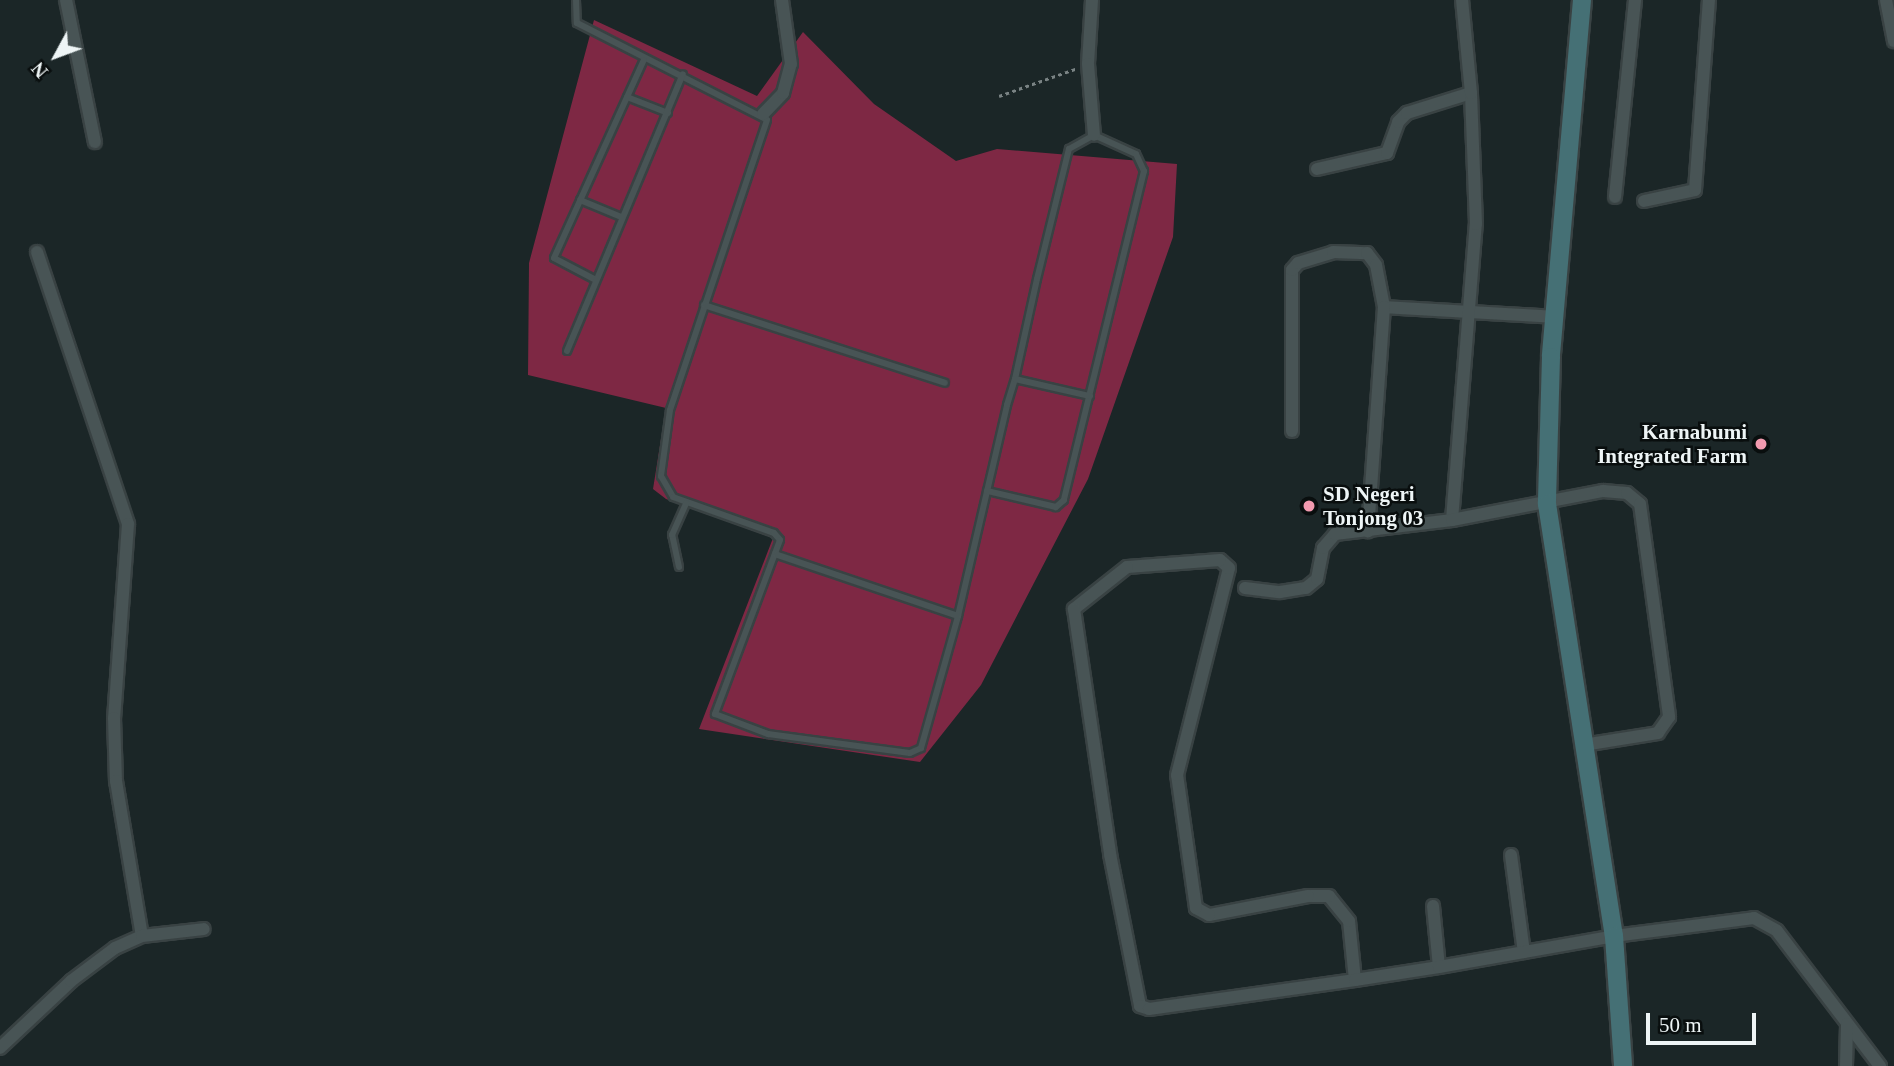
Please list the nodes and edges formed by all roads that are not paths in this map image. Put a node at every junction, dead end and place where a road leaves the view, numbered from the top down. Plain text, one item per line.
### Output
1 (66, 0) edge
2 (576, 0) edge
3 (782, 0) edge
4 (1092, 0) edge
5 (1462, 0) edge
6 (1582, 0) edge
7 (1635, 0) edge
8 (1709, 0) edge
9 (1886, 0) edge
10 (1894, 41) edge
11 (644, 60) junction
12 (684, 74) junction
13 (1471, 93) junction
14 (627, 97) junction
15 (668, 113) junction
16 (763, 114) junction
17 (1094, 135) junction
18 (95, 142) dead end
19 (1317, 169) dead end
20 (1615, 197) dead end
21 (580, 200) junction
22 (1644, 201) dead end
23 (621, 217) junction
24 (37, 252) dead end
25 (594, 279) junction
26 (704, 305) junction
27 (1384, 307) junction
28 (1470, 308) junction
29 (1556, 317) junction
30 (567, 351) dead end
31 (1015, 379) junction
32 (945, 383) dead end
33 (1090, 396) junction
34 (1292, 431) dead end
35 (988, 491) junction
36 (686, 503) junction
37 (1547, 504) junction
38 (1452, 520) junction
39 (1368, 531) junction
40 (775, 554) junction
41 (679, 567) dead end
42 (1245, 589) dead end
43 (958, 616) junction
44 (1583, 745) junction
45 (1511, 855) dead end
46 (1433, 906) dead end
47 (204, 929) dead end
48 (142, 936) junction
49 (1614, 936) junction
50 (1524, 952) junction
51 (1439, 967) junction
52 (1355, 980) junction
53 (1847, 1024) junction
54 (0, 1048) edge
55 (1623, 1066) edge
56 (1846, 1066) edge
57 (1880, 1066) edge

1 - 18 street
2 - 11 lane
3 - 16 street
4 - 17 street
5 - 13 street
6 - 29 street
7 - 20 street
8 - 22 street
9 - 10 street
11 - 12 lane
11 - 14 lane
12 - 15 lane
12 - 16 lane
13 - 19 street
13 - 28 street
14 - 15 lane
14 - 21 lane
15 - 23 lane
16 - 26 lane
17 - 31 lane
17 - 33 lane
21 - 23 lane
21 - 25 lane
23 - 25 lane
24 - 48 street
25 - 30 lane
26 - 32 lane
26 - 36 lane
27 - 28 street
27 - 34 street
27 - 39 street
28 - 29 street
28 - 38 street
29 - 37 street
31 - 33 lane
31 - 35 lane
33 - 35 lane
35 - 43 lane
36 - 40 lane
36 - 41 lane
37 - 38 street
37 - 44 street
37 - 44 street
38 - 39 street
39 - 42 street
40 - 43 lane
40 - 43 lane
44 - 49 street
45 - 50 street
46 - 51 street
47 - 48 street
48 - 54 street
49 - 50 street
49 - 53 street
49 - 55 street
50 - 51 street
51 - 52 street
52 - 52 street
53 - 56 street
53 - 57 street

